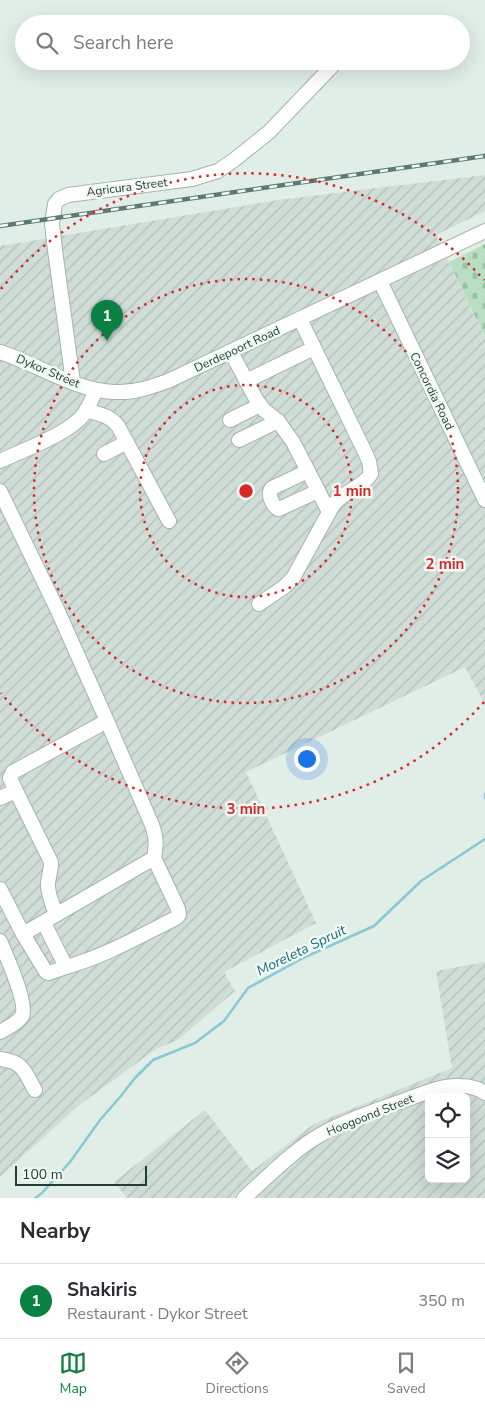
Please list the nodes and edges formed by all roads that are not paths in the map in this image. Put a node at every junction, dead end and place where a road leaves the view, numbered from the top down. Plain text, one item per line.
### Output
1 (328, 70) edge
2 (485, 231) edge
3 (380, 281) junction
4 (300, 319) junction
5 (314, 348) junction
6 (0, 352) edge
7 (231, 352) junction
8 (246, 380) junction
9 (73, 382) junction
10 (96, 390) junction
11 (260, 405) junction
12 (86, 410) junction
13 (230, 420) dead end
14 (278, 421) junction
15 (240, 440) dead end
16 (127, 442) junction
17 (104, 454) dead end
18 (0, 461) edge
19 (308, 471) junction
20 (0, 491) edge
21 (318, 491) junction
22 (485, 500) edge
23 (329, 512) junction
24 (169, 522) dead end
25 (259, 604) dead end
26 (107, 721) junction
27 (16, 791) junction
28 (0, 798) edge
29 (154, 858) junction
30 (0, 889) edge
31 (50, 919) junction
32 (23, 934) junction
33 (0, 941) edge
34 (66, 967) junction
35 (0, 1032) edge
36 (0, 1059) edge
37 (35, 1090) dead end
38 (485, 1093) edge
39 (244, 1198) edge

1 - 9 street, Agricura Street
2 - 3 street, Derdepoort Road
3 - 4 street, Derdepoort Road
3 - 22 street, Concordia Road
4 - 5 street
4 - 7 street, Derdepoort Road
5 - 8 street
5 - 23 street
6 - 9 street, Dykor Street
7 - 8 street
7 - 10 street, Derdepoort Road
8 - 11 street
9 - 10 street, Dykor Street
10 - 12 street
11 - 13 street
11 - 14 street
12 - 16 street
12 - 18 street
14 - 15 street
14 - 19 street
16 - 17 street
16 - 24 street
19 - 21 street
19 - 21 street
20 - 26 street
21 - 23 street
23 - 25 street
26 - 27 street
26 - 29 street
27 - 28 street
27 - 31 street
29 - 31 street
29 - 34 street
30 - 32 street
31 - 32 street
31 - 34 street
32 - 34 street
33 - 35 street
36 - 37 street
38 - 39 street, Hoogoond Street

